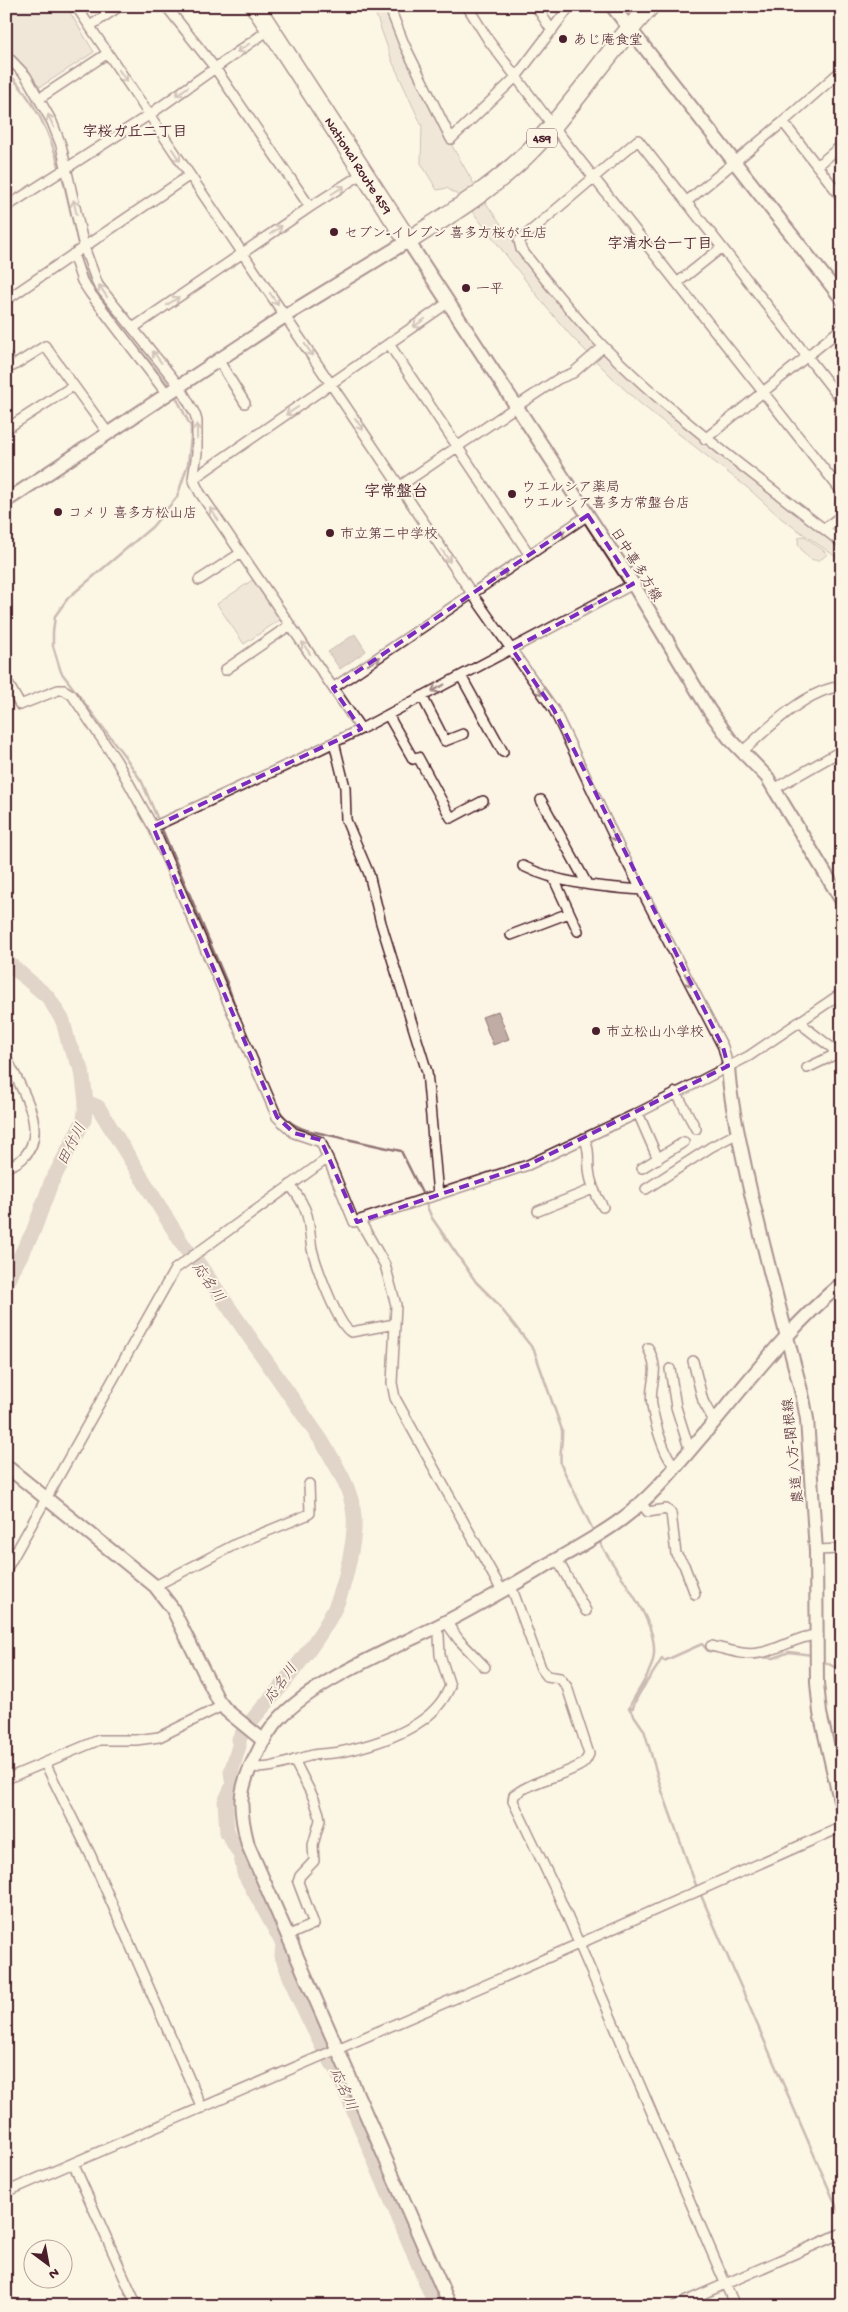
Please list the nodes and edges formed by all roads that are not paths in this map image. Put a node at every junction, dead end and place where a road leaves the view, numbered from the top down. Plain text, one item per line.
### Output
1 (76, 6) edge
2 (120, 6) edge
3 (166, 6) edge
4 (255, 6) edge
5 (390, 6) edge
6 (467, 6) edge
7 (536, 6) edge
8 (570, 6) edge
9 (612, 6) edge
10 (650, 6) edge
11 (90, 26) junction
12 (270, 29) junction
13 (630, 30) junction
14 (552, 31) junction
15 (108, 53) junction
16 (6, 56) edge
17 (216, 68) junction
18 (842, 70) edge
19 (516, 77) junction
20 (40, 98) junction
21 (149, 115) junction
22 (783, 122) junction
23 (553, 126) junction
24 (842, 145) edge
25 (735, 163) junction
26 (818, 166) junction
27 (66, 167) junction
28 (365, 172) junction
29 (190, 175) junction
30 (594, 177) junction
31 (842, 198) edge
32 (686, 202) junction
33 (6, 207) edge
34 (310, 207) junction
35 (408, 241) junction
36 (84, 247) junction
37 (721, 248) junction
38 (243, 253) junction
39 (73, 254) junction
40 (676, 284) junction
41 (842, 299) edge
42 (6, 300) edge
43 (448, 302) junction
44 (286, 316) junction
45 (133, 328) junction
46 (842, 328) edge
47 (389, 344) junction
48 (604, 347) junction
49 (6, 356) edge
50 (807, 356) junction
51 (219, 360) junction
52 (332, 384) junction
53 (73, 386) junction
54 (180, 387) junction
55 (762, 391) junction
56 (167, 394) junction
57 (842, 401) edge
58 (245, 402) dead end
59 (517, 406) junction
60 (6, 429) edge
61 (108, 433) junction
62 (705, 439) junction
63 (457, 447) junction
64 (192, 479) junction
65 (400, 486) junction
66 (842, 492) edge
67 (6, 501) edge
68 (588, 515) junction
69 (842, 515) edge
70 (824, 529) junction
71 (842, 543) edge
72 (241, 553) junction
73 (529, 554) junction
74 (199, 580) dead end
75 (633, 584) junction
76 (473, 595) junction
77 (290, 626) junction
78 (512, 649) junction
79 (225, 670) dead end
80 (460, 676) junction
81 (6, 680) edge
82 (842, 686) edge
83 (333, 688) junction
84 (422, 696) junction
85 (388, 715) junction
86 (362, 729) junction
87 (463, 734) dead end
88 (334, 742) junction
89 (743, 751) junction
90 (503, 752) dead end
91 (839, 752) dead end
92 (774, 789) junction
93 (541, 800) dead end
94 (483, 801) dead end
95 (152, 827) junction
96 (524, 866) dead end
97 (553, 877) junction
98 (587, 884) junction
99 (641, 890) junction
100 (842, 901) edge
101 (569, 913) junction
102 (578, 931) dead end
103 (511, 936) dead end
104 (842, 993) edge
105 (801, 1020) junction
106 (6, 1057) edge
107 (728, 1066) junction
108 (808, 1068) dead end
109 (676, 1092) junction
110 (638, 1113) junction
111 (696, 1129) dead end
112 (738, 1133) junction
113 (584, 1138) junction
114 (684, 1142) dead end
115 (328, 1158) junction
116 (658, 1160) junction
117 (6, 1167) edge
118 (642, 1168) dead end
119 (290, 1185) junction
120 (594, 1189) junction
121 (646, 1189) dead end
122 (438, 1196) junction
123 (603, 1207) dead end
124 (538, 1211) dead end
125 (360, 1221) junction
126 (842, 1283) edge
127 (395, 1324) junction
128 (787, 1336) junction
129 (648, 1348) dead end
130 (693, 1361) dead end
131 (670, 1369) dead end
132 (714, 1421) junction
133 (692, 1448) junction
134 (6, 1466) edge
135 (676, 1467) junction
136 (308, 1484) dead end
137 (45, 1497) junction
138 (641, 1503) junction
139 (842, 1549) edge
140 (816, 1550) junction
141 (557, 1559) junction
142 (6, 1570) edge
143 (155, 1586) junction
144 (506, 1588) junction
145 (695, 1594) dead end
146 (586, 1611) dead end
147 (446, 1622) junction
148 (434, 1628) junction
149 (816, 1635) junction
150 (711, 1646) dead end
151 (485, 1667) dead end
152 (222, 1706) junction
153 (260, 1737) junction
154 (294, 1760) junction
155 (45, 1764) junction
156 (250, 1766) junction
157 (6, 1779) edge
158 (842, 1809) edge
159 (842, 1827) edge
160 (288, 1936) junction
161 (579, 1944) junction
162 (339, 2048) junction
163 (202, 2108) junction
164 (73, 2163) junction
165 (6, 2192) edge
166 (842, 2233) edge
167 (726, 2284) junction
168 (6, 2300) edge
169 (18, 2306) edge
170 (137, 2306) edge
171 (450, 2306) edge
172 (676, 2306) edge
173 (735, 2306) edge

1 - 11 street
2 - 11 street
3 - 17 street
4 - 12 highway, National Route 459
5 - 19 street
6 - 19 street
7 - 14 street
8 - 14 street
9 - 13 street
10 - 13 highway, 459
11 - 15 street
12 -> 17 street
12 - 28 highway, National Route 459
13 - 23 highway, 459
13 - 25 street
14 - 19 street
15 - 20 street
15 -> 21 street
16 - 20 street
17 -> 21 street
17 - 34 street
18 - 22 street
19 - 23 street
27 -> 20 street
21 - 27 street
21 -> 29 street
22 - 25 street
22 - 26 street
23 - 30 street
23 - 35 highway, 459
24 - 26 street
25 - 32 street
25 - 41 street
26 - 31 street
27 - 33 street
36 -> 27 street
34 -> 28 street
28 - 35 highway, National Route 459
29 - 36 street
29 - 38 street
30 - 32 street
30 - 40 street
30 - 48 street
32 - 37 street
38 -> 34 street
35 - 43 street, 日中喜多方線
35 - 44 street
36 - 39 street
45 -> 36 street
37 - 40 street
37 - 50 street
38 -> 44 street
45 -> 38 street
39 - 42 street
39 - 56 street
40 - 55 street
43 -> 47 street
43 - 59 street, 日中喜多方線
44 - 51 street
44 -> 52 street
54 -> 45 street
46 - 50 street
47 - 52 street
47 - 63 street
48 - 59 street
48 - 62 street
49 - 53 street
50 - 55 street
50 - 57 street
51 - 54 street
51 - 58 street
52 -> 64 street
52 -> 65 street
53 - 60 street
53 - 61 street
54 - 56 street
64 -> 54 street
55 - 62 street
55 - 66 street
56 - 61 street
59 - 63 street
59 - 68 street, 日中喜多方線
61 - 67 street
62 - 70 street
63 - 65 street
63 - 73 street
72 -> 64 street
65 -> 76 street
73 -> 68 street
68 - 75 street, 日中喜多方線
69 - 70 street
70 - 71 street
72 - 74 street
72 - 77 street
76 -> 73 street
75 -> 78 street
75 - 89 street, 日中喜多方線
76 - 78 street
83 -> 76 street
77 - 79 street
83 -> 77 street
78 - 80 street
78 -> 99 street
80 -> 84 street
80 - 90 street
81 - 95 street
82 - 89 street
83 - 86 street
84 - 85 street
84 - 87 street
85 - 86 street
85 - 94 street
86 - 88 street
88 - 95 street
88 - 122 street
89 - 92 street, 日中喜多方線
91 - 92 street
92 - 100 street, 日中喜多方線
93 - 98 street
95 - 115 street
96 - 97 street
97 - 98 street
97 - 101 street
98 - 99 street
99 -> 107 street
101 - 102 street
101 - 103 street
104 - 105 street
105 - 107 street
105 - 108 street
106 - 117 street
107 - 109 street
107 - 112 street, 農道 八方-関根線
109 - 110 street
109 - 111 street
110 - 113 street
110 - 116 street
112 - 121 street
112 - 128 street, 農道 八方-関根線
113 - 120 street
113 - 122 street
114 - 116 street
115 - 119 street
115 - 125 street
116 - 118 street
119 - 127 street
119 - 137 street
120 - 123 street
120 - 124 street
122 - 125 street
125 - 127 street
126 - 128 street
127 - 144 street
128 - 132 street
128 - 140 street, 農道 八方-関根線
129 - 135 street
130 - 132 street
131 - 133 street
132 - 133 street
133 - 135 street
134 - 137 street
135 - 138 street
136 - 143 street
137 - 142 street
137 - 143 street
138 - 141 street
138 - 145 street
139 - 140 street
140 - 149 street, 農道 八方-関根線
141 - 144 street
141 - 146 street
143 - 152 street
144 - 147 street
144 - 161 street
147 - 148 street
147 - 151 street
148 - 153 street
148 - 154 street
149 - 150 street
149 - 158 street, 農道 八方-関根線
152 - 153 street
152 - 155 street
153 - 156 street
154 - 156 street
154 - 160 street
155 - 157 street
155 - 163 street
156 - 160 street
159 - 161 street
160 - 162 street
161 - 162 street
161 - 167 street
162 - 163 street
162 - 171 street
163 - 164 street
164 - 165 street
164 - 170 street
166 - 167 street
167 - 172 street
167 - 173 street
168 - 169 street

